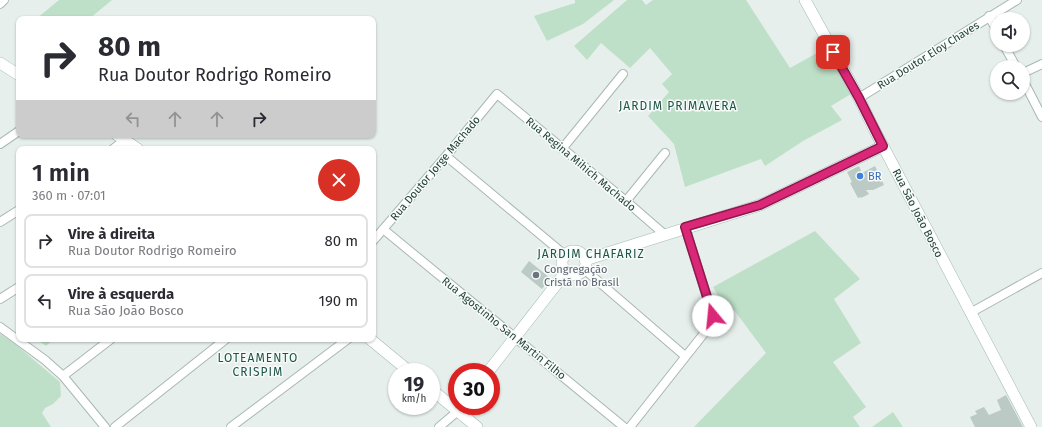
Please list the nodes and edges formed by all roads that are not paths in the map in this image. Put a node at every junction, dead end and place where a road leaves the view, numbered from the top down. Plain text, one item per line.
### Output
1 (4, 0) edge
2 (805, 0) edge
3 (1017, 0) edge
4 (0, 4) edge
5 (989, 16) joint
6 (1, 64) edge
7 (1042, 64) edge
8 (1030, 70) edge
9 (16, 73) edge
10 (623, 74) dead end
11 (497, 94) joint
12 (1030, 94) edge
13 (859, 98) junction
14 (1042, 117) edge
15 (16, 133) edge
16 (121, 138) edge
17 (0, 144) edge
18 (133, 146) edge
19 (883, 146) junction
20 (562, 148) junction
21 (665, 153) dead end
22 (446, 156) junction
23 (626, 201) junction
24 (16, 212) edge
25 (0, 222) edge
26 (685, 227) junction
27 (383, 229) junction
28 (664, 234) junction
29 (376, 237) edge
30 (565, 255) junction
31 (585, 265) junction
32 (566, 272) junction
33 (1042, 273) edge
34 (16, 289) edge
35 (0, 299) edge
36 (970, 313) junction
37 (0, 327) edge
38 (515, 337) junction
39 (16, 339) edge
40 (20, 342) edge
41 (107, 342) edge
42 (222, 342) edge
43 (344, 342) edge
44 (374, 342) edge
45 (685, 356) junction
46 (399, 363) edge
47 (495, 363) edge
48 (63, 376) junction
49 (453, 415) edge
50 (466, 415) edge
51 (104, 427) edge
52 (115, 427) edge
53 (231, 427) edge
54 (439, 427) edge
55 (477, 427) edge
56 (624, 427) edge
57 (630, 427) edge
58 (1031, 427) edge

1 - 4 street
2 - 13 street, Rua São João Bosco
3 - 5 street, Rua Doutor Eloy Chaves
5 - 13 street, Rua Doutor Eloy Chaves
6 - 9 street
7 - 8 street
10 - 20 street
11 - 20 street, Rua Regina Mihich Machado
11 - 22 street, Rua Doutor Jorge Machado
12 - 14 street
13 - 19 street, Rua São João Bosco
15 - 17 street
16 - 18 street
19 - 26 street
19 - 36 street, Rua São João Bosco
20 - 23 street, Rua Regina Mihich Machado
21 - 23 street
22 - 27 street, Rua Doutor Jorge Machado
22 - 30 street
23 - 28 street, Rua Regina Mihich Machado
24 - 25 street
26 - 28 street
26 - 45 street
27 - 29 street, Rua Doutor Jorge Machado
27 - 38 street, Rua Agostinho San Martin Filho
28 - 31 street
30 - 31 street
30 - 32 street
31 - 32 street
31 - 45 street
32 - 38 street
33 - 36 street
34 - 35 street
36 - 58 street, Rua São João Bosco
37 - 39 street
38 - 47 street
38 - 56 street, Rua Agostinho San Martin Filho
40 - 48 street
41 - 48 street
42 - 52 street
43 - 53 street
44 - 46 street
45 - 57 street
48 - 51 street
49 - 54 street
50 - 55 street

